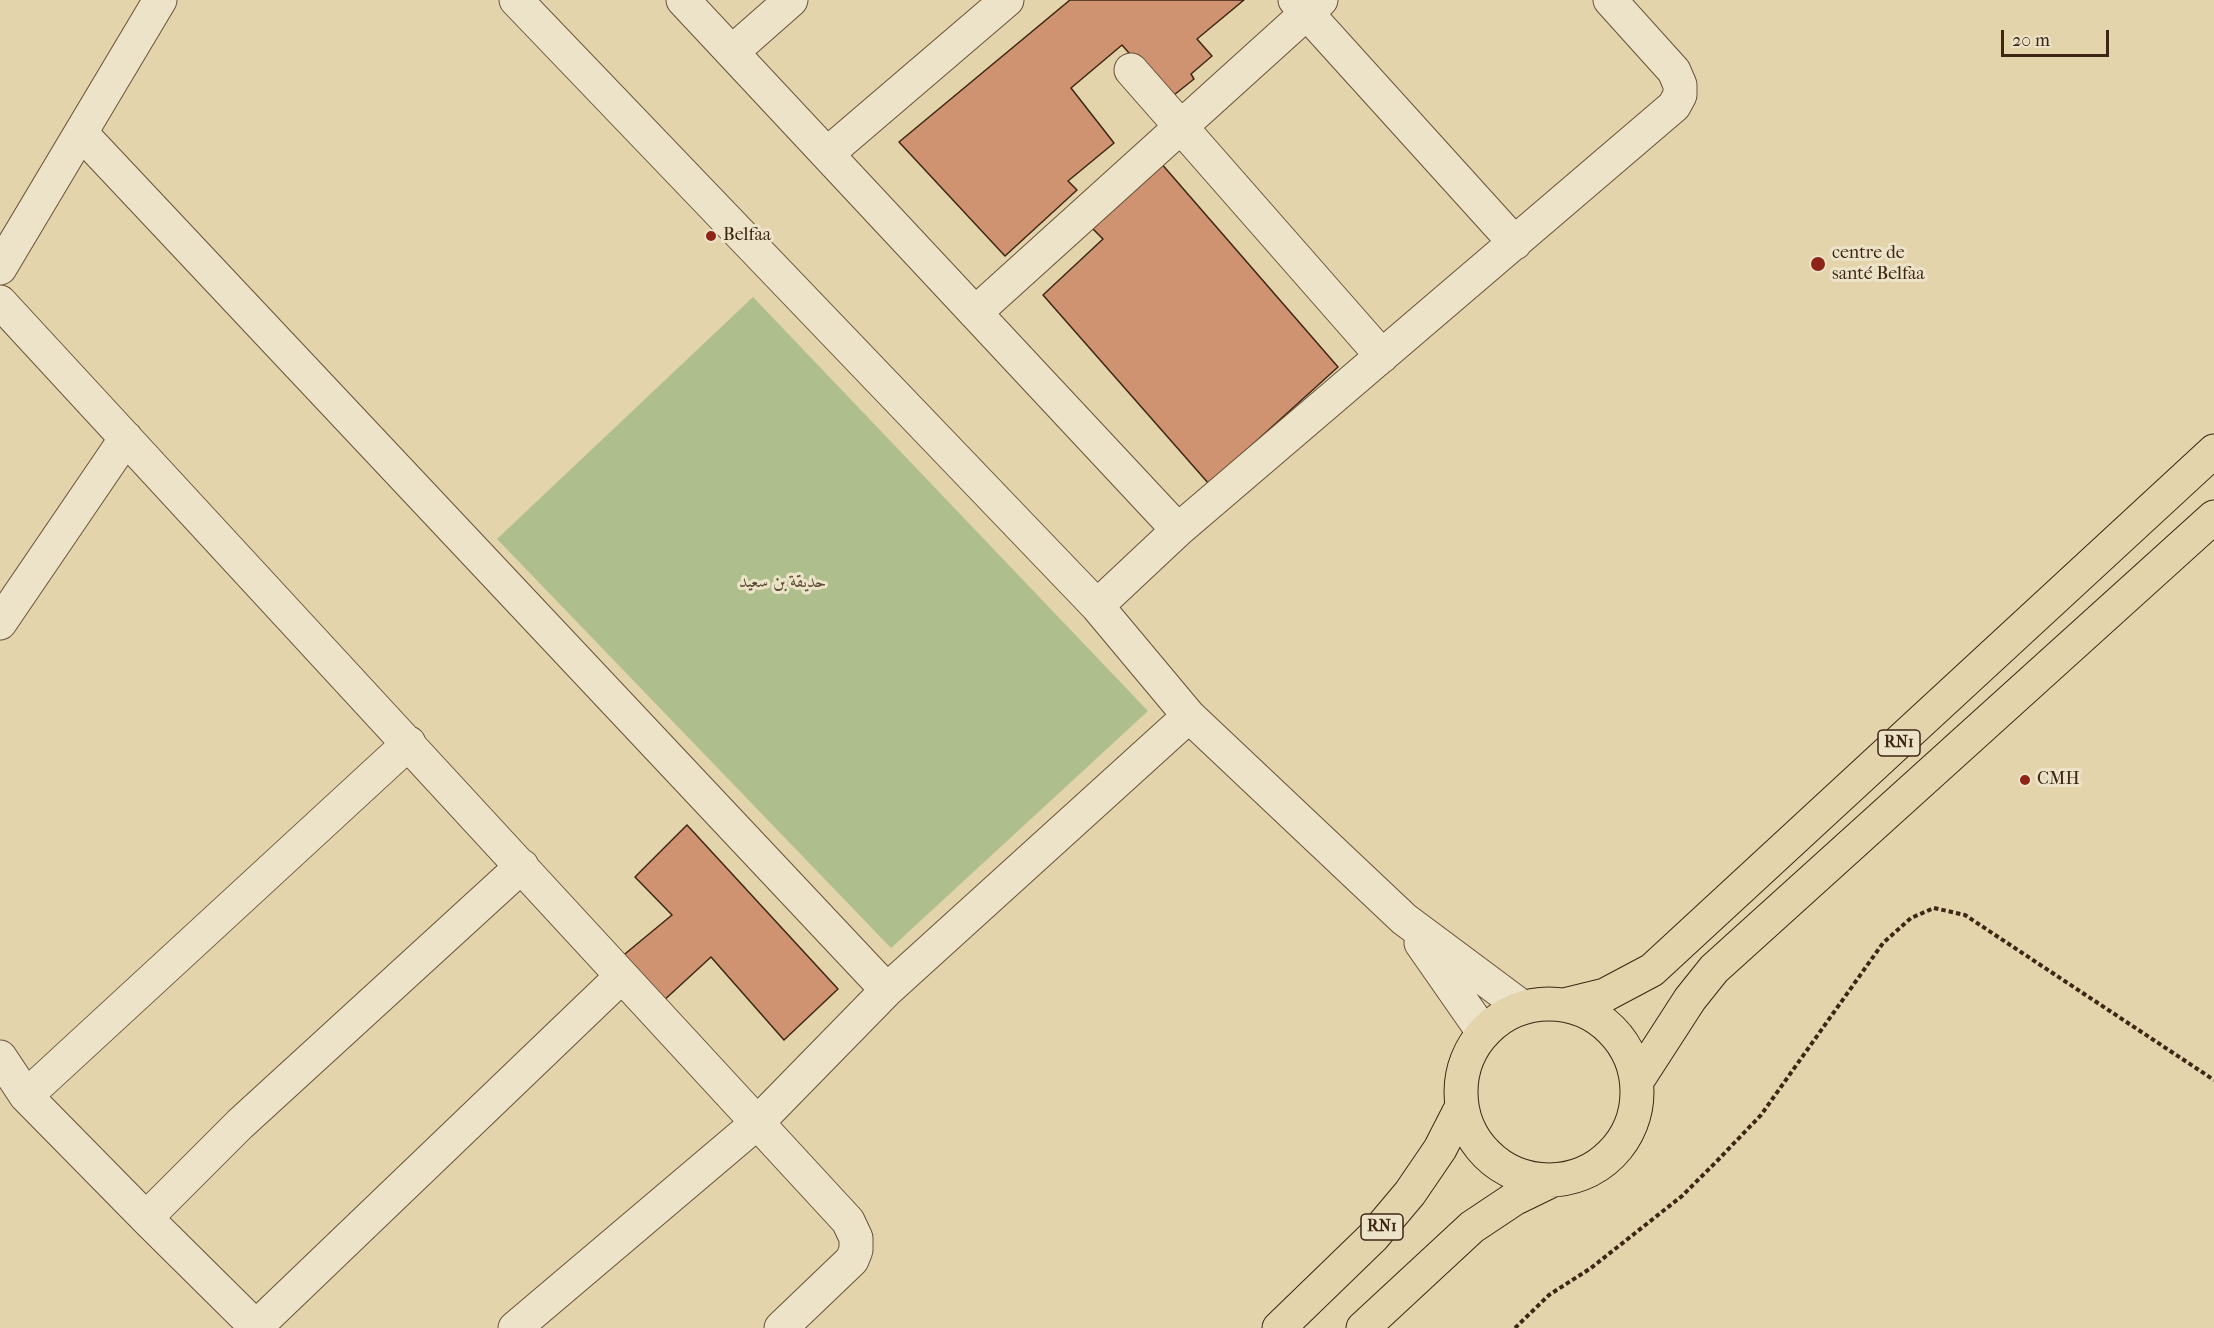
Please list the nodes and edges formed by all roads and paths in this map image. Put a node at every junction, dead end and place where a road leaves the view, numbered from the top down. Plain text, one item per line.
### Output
1 (160, 0) edge
2 (516, 0) edge
3 (682, 0) edge
4 (791, 0) edge
5 (1007, 0) edge
6 (1610, 0) edge
7 (1308, 4) edge
8 (732, 52) junction
9 (1131, 70) dead end
10 (1179, 125) junction
11 (81, 133) junction
12 (827, 154) junction
13 (1515, 243) junction
14 (0, 268) edge
15 (0, 302) edge
16 (975, 313) junction
17 (1382, 356) junction
18 (126, 438) junction
19 (2214, 451) edge
20 (2214, 517) edge
21 (1178, 530) junction
22 (1097, 606) junction
23 (0, 623) edge
24 (1189, 716) junction
25 (409, 743) junction
26 (522, 866) junction
27 (1404, 919) junction
28 (622, 976) junction
29 (887, 990) junction
30 (1564, 1005) junction
31 (1522, 1007) junction
32 (1483, 1032) junction
33 (0, 1057) edge
34 (2214, 1080) edge
35 (1637, 1081) junction
36 (26, 1096) junction
37 (1461, 1108) junction
38 (757, 1123) junction
39 (1553, 1180) junction
40 (146, 1218) junction
41 (257, 1328) edge
42 (515, 1328) edge
43 (781, 1328) edge
44 (1279, 1328) edge
45 (1363, 1328) edge
46 (1515, 1328) edge

1 - 11 street
2 - 22 street
3 - 8 street
4 - 8 street
5 - 12 street
6 - 13 street
7 - 10 street
7 - 13 street
8 - 12 street
9 - 10 street
10 - 16 street
10 - 17 street
11 - 14 street
11 - 29 street
12 - 16 street
13 - 17 street
15 - 18 street
16 - 21 street
17 - 21 street
18 - 23 street
18 - 25 street
19 - 30 highway, RN1
20 - 35 highway, RN1
21 - 22 street
22 - 24 street
24 - 27 street
24 - 29 street
25 - 26 street
25 - 36 street
26 - 28 street
26 - 40 street
27 - 31 street
27 - 32 street
28 - 38 street
28 - 41 street
29 - 38 street
30 - 31 highway, RN1
30 - 35 highway, RN1
31 - 32 highway, RN1
32 - 37 highway, RN1
33 - 36 street
34 - 46 path
35 - 39 highway, RN1
36 - 40 street
37 - 39 highway, RN1
37 - 44 highway, RN1
38 - 42 street
38 - 43 street
39 - 45 highway, RN1
40 - 41 street

